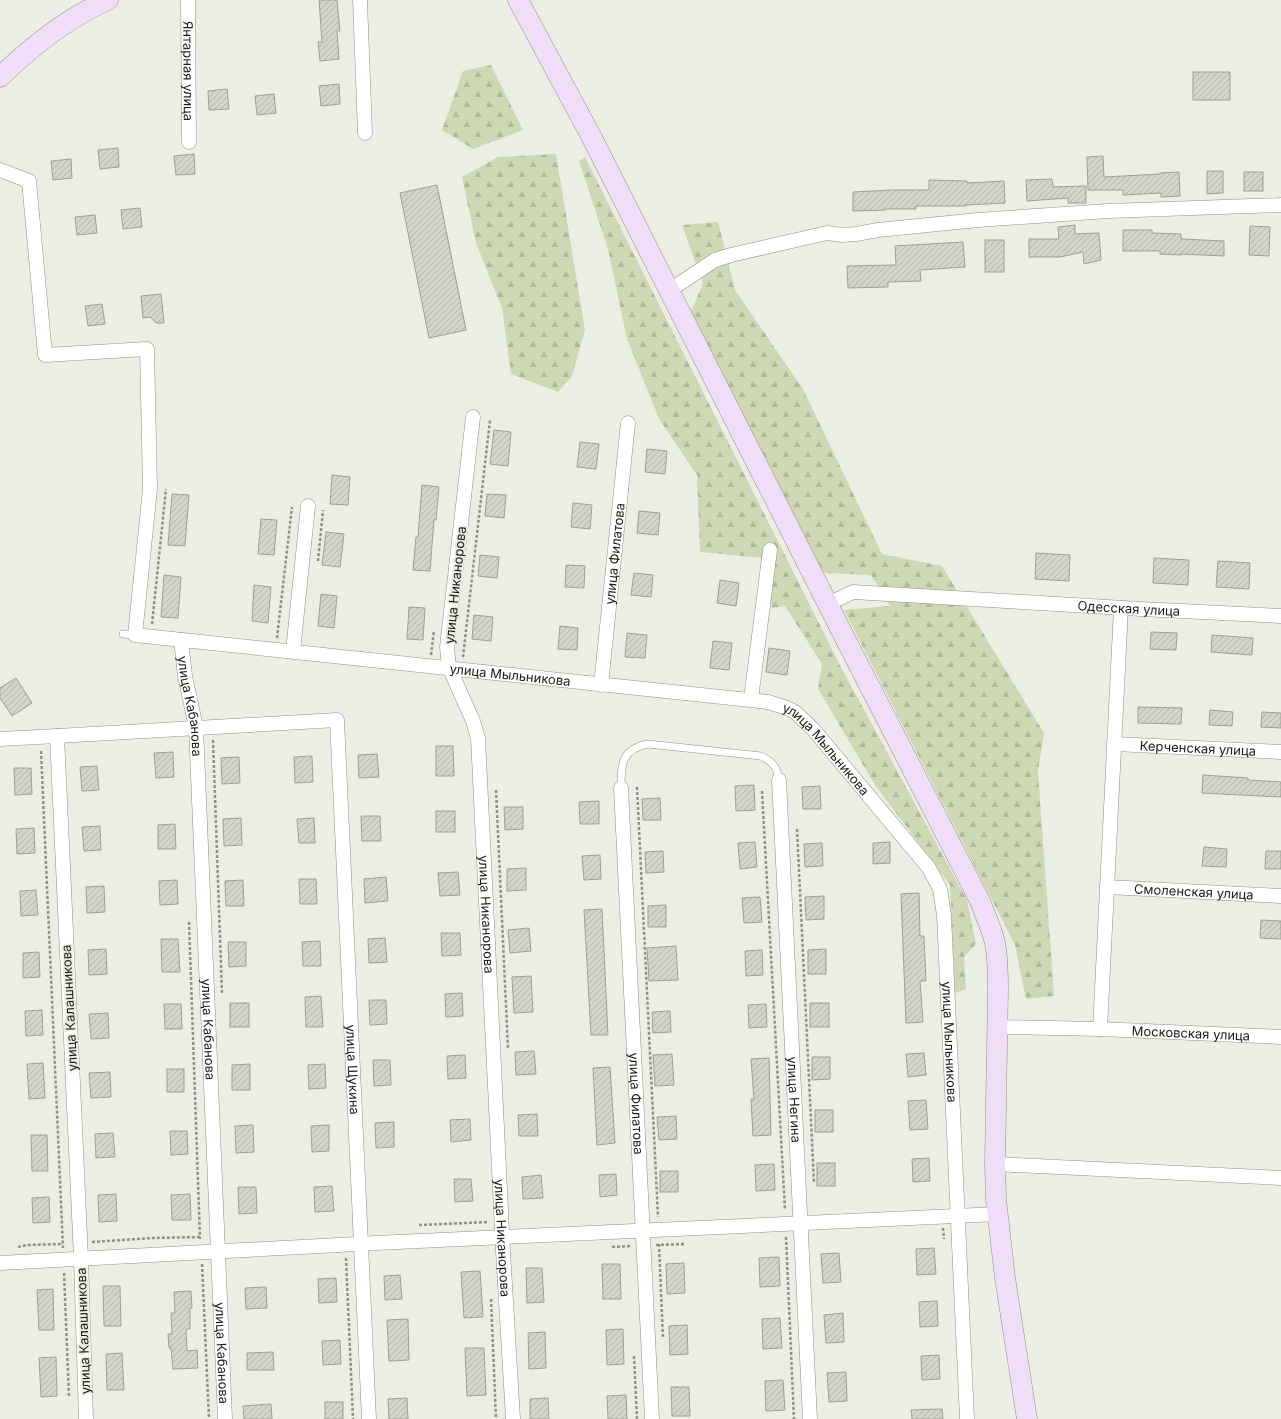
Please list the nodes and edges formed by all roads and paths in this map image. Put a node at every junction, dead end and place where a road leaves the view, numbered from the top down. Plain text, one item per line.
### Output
1 (108, 0) edge
2 (188, 0) edge
3 (360, 0) edge
4 (518, 0) edge
5 (0, 77) edge
6 (365, 133) dead end
7 (189, 142) dead end
8 (0, 170) edge
9 (1281, 205) edge
10 (670, 290) junction
11 (473, 417) dead end
12 (490, 420) dead end
13 (628, 423) dead end
14 (166, 489) dead end
15 (308, 506) dead end
16 (292, 507) dead end
17 (770, 550) dead end
18 (828, 604) junction
19 (1121, 608) junction
20 (1281, 616) edge
21 (151, 637) junction
22 (181, 640) junction
23 (276, 649) junction
24 (293, 651) junction
25 (455, 668) junction
26 (601, 685) junction
27 (751, 699) junction
28 (196, 727) junction
29 (57, 736) junction
30 (0, 739) edge
31 (1114, 744) junction
32 (41, 751) dead end
33 (1281, 752) edge
34 (779, 780) joint
35 (637, 787) dead end
36 (621, 788) joint
37 (762, 791) dead end
38 (797, 829) dead end
39 (1107, 887) junction
40 (1281, 896) edge
41 (189, 919) dead end
42 (997, 1027) junction
43 (1100, 1029) junction
44 (1281, 1037) edge
45 (995, 1164) junction
46 (1281, 1178) edge
47 (814, 1185) dead end
48 (998, 1214) junction
49 (957, 1216) junction
50 (801, 1224) junction
51 (785, 1225) junction
52 (658, 1229) junction
53 (643, 1230) junction
54 (200, 1236) junction
55 (218, 1236) junction
56 (502, 1237) junction
57 (80, 1243) junction
58 (361, 1243) junction
59 (63, 1244) junction
60 (346, 1244) junction
61 (15, 1248) dead end
62 (218, 1250) junction
63 (201, 1251) junction
64 (80, 1258) junction
65 (64, 1259) junction
66 (0, 1263) edge
67 (663, 1340) dead end
68 (69, 1397) dead end
69 (86, 1419) edge
70 (209, 1419) edge
71 (225, 1419) edge
72 (353, 1419) edge
73 (369, 1419) edge
74 (513, 1419) edge
75 (652, 1419) edge
76 (794, 1419) edge
77 (810, 1419) edge
78 (966, 1419) edge
79 (1028, 1419) edge

1 - 5 street
2 - 7 street, Янтарная улица
3 - 6 street
4 - 10 street
8 - 21 street, улица Мыльникова
9 - 10 street
10 - 18 street
11 - 25 street, улица Никанорова
12 - 25 path
13 - 26 street, улица Филатова
14 - 21 path
15 - 24 street
16 - 23 path
17 - 27 street
18 - 19 street, Одесская улица
18 - 42 street
19 - 20 street, Одесская улица
19 - 31 street
21 - 22 street, улица Мыльникова
22 - 23 street, улица Мыльникова
22 - 28 street, улица Кабанова
23 - 24 street, улица Мыльникова
24 - 25 street, улица Мыльникова
25 - 26 street, улица Мыльникова
25 - 56 street, улица Никанорова
26 - 27 street, улица Мыльникова
27 - 49 street, улица Мыльникова
28 - 29 street
28 - 55 street, улица Кабанова
28 - 58 street, улица Щукина
29 - 30 street
29 - 57 street, улица Калашникова
31 - 33 street, Керченская улица
31 - 39 street
32 - 59 path
34 - 36 lane
34 - 50 street, улица Негина
35 - 52 path
36 - 53 street, улица Филатова
37 - 51 path
38 - 47 path
39 - 40 street, Смоленская улица
39 - 43 street
41 - 54 path
42 - 43 street, Московская улица
42 - 45 street
43 - 44 street, Московская улица
45 - 46 street
45 - 48 street
48 - 49 street
48 - 79 street
49 - 50 street
49 - 78 street, улица Мыльникова
50 - 51 street
50 - 77 street, улица Негина
51 - 52 street
51 - 76 path
52 - 53 street
52 - 67 path
53 - 56 street
53 - 75 street, улица Филатова
54 - 55 path
54 - 57 path
54 - 63 path
55 - 62 street, улица Кабанова
56 - 58 street
56 - 74 street, улица Никанорова
57 - 59 path
57 - 64 street, улица Калашникова
58 - 60 street
58 - 73 street, улица Щукина
59 - 61 path
59 - 65 path
60 - 62 street
60 - 72 path
62 - 63 street
62 - 71 street, улица Кабанова
63 - 64 street
63 - 70 path
64 - 65 street
64 - 69 street, улица Калашникова
65 - 66 street
65 - 68 path

